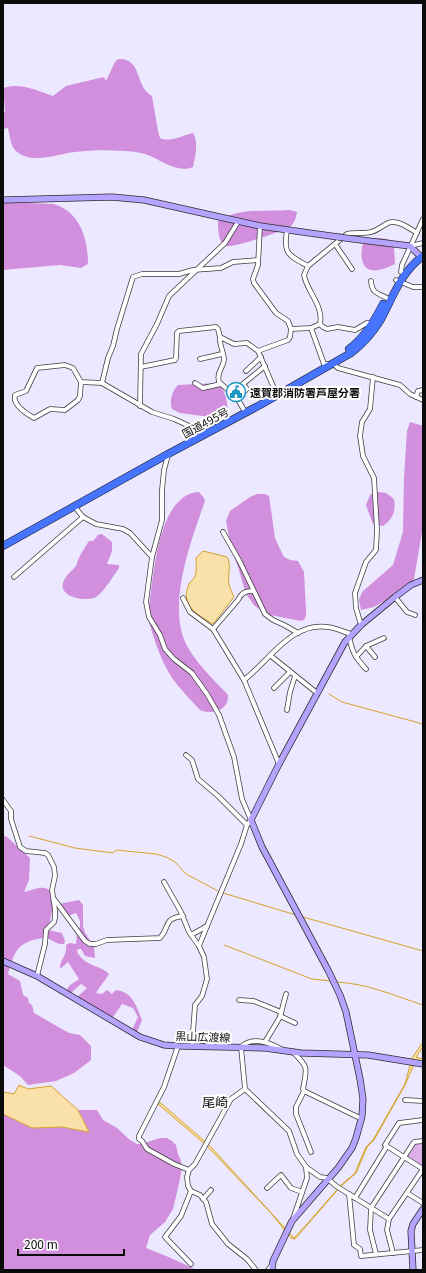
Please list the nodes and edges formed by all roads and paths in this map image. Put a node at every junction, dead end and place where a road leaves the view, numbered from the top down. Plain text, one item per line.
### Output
1 (3, 200) edge
2 (423, 219) edge
3 (238, 222) junction
4 (260, 226) junction
5 (287, 230) junction
6 (417, 233) junction
7 (423, 243) edge
8 (335, 244) junction
9 (410, 246) junction
10 (422, 254) edge
11 (258, 260) junction
12 (308, 266) junction
13 (352, 269) dead end
14 (197, 270) junction
15 (402, 272) junction
16 (371, 281) dead end
17 (398, 281) junction
18 (423, 287) edge
19 (387, 298) junction
20 (373, 323) junction
21 (320, 324) junction
22 (311, 328) junction
23 (291, 329) junction
24 (220, 337) junction
25 (258, 351) junction
26 (222, 354) junction
27 (261, 357) junction
28 (200, 359) dead end
29 (324, 364) junction
30 (333, 364) junction
31 (265, 366) junction
32 (141, 367) junction
33 (246, 371) dead end
34 (373, 377) junction
35 (82, 382) junction
36 (102, 383) junction
37 (195, 383) dead end
38 (221, 384) junction
39 (423, 390) edge
40 (276, 393) junction
41 (416, 397) junction
42 (237, 398) junction
43 (423, 400) edge
44 (140, 406) junction
45 (244, 410) junction
46 (201, 433) junction
47 (168, 454) junction
48 (74, 506) junction
49 (83, 516) junction
50 (223, 532) dead end
51 (3, 542) edge
52 (3, 546) edge
53 (152, 557) junction
54 (423, 575) edge
55 (14, 577) dead end
56 (422, 581) edge
57 (254, 591) junction
58 (395, 597) junction
59 (183, 598) dead end
60 (415, 615) dead end
61 (361, 625) junction
62 (213, 629) junction
63 (298, 633) junction
64 (350, 635) junction
65 (384, 638) dead end
66 (366, 646) junction
67 (270, 656) junction
68 (356, 657) junction
69 (375, 658) dead end
70 (366, 668) dead end
71 (290, 672) junction
72 (295, 676) junction
73 (244, 680) junction
74 (274, 688) dead end
75 (317, 693) junction
76 (287, 710) dead end
77 (186, 754) dead end
78 (279, 764) junction
79 (3, 800) edge
80 (249, 823) junction
81 (164, 882) dead end
82 (53, 899) junction
83 (183, 916) junction
84 (207, 926) junction
85 (191, 935) junction
86 (199, 946) junction
87 (3, 960) edge
88 (37, 976) junction
89 (286, 994) dead end
90 (239, 1000) dead end
91 (281, 1014) junction
92 (296, 1023) dead end
93 (265, 1042) junction
94 (178, 1046) junction
95 (192, 1046) junction
96 (241, 1047) junction
97 (284, 1051) junction
98 (293, 1052) junction
99 (355, 1055) junction
100 (423, 1064) edge
101 (245, 1089) junction
102 (304, 1091) junction
103 (405, 1100) dead end
104 (423, 1101) edge
105 (362, 1118) junction
106 (423, 1120) edge
107 (423, 1141) edge
108 (387, 1146) junction
109 (311, 1152) dead end
110 (405, 1157) junction
111 (306, 1167) junction
112 (423, 1169) edge
113 (189, 1170) junction
114 (328, 1179) junction
115 (267, 1188) dead end
116 (211, 1190) dead end
117 (191, 1191) junction
118 (302, 1192) junction
119 (407, 1193) junction
120 (349, 1194) junction
121 (355, 1198) junction
122 (203, 1199) junction
123 (423, 1203) edge
124 (370, 1208) junction
125 (423, 1209) edge
126 (388, 1219) junction
127 (292, 1221) junction
128 (423, 1250) edge
129 (412, 1251) junction
130 (393, 1253) junction
131 (376, 1254) junction
132 (191, 1264) dead end
133 (271, 1268) edge
134 (256, 1270) edge
135 (413, 1270) edge

1 - 3 street
2 - 6 street
3 - 4 street
3 - 14 street
4 - 5 street
4 - 11 street
5 - 9 street, bridge
5 - 12 street
6 - 8 street
6 - 9 street
7 - 9 street
8 - 12 street
8 - 13 street
9 - 10 street
9 - 15 street
10 - 15 highway, 国道495号
10 - 17 highway, 国道495号
11 - 14 street
11 - 23 street
12 - 21 street
14 - 32 street
14 - 36 street
15 - 17 highway, 国道495号
16 - 19 street
17 - 18 street
17 - 19 highway, 国道495号
17 - 30 highway, 国道495号
19 - 20 highway, 国道495号
20 - 21 street
20 - 29 highway, 国道495号
21 - 22 street
22 - 23 street
22 - 29 street
23 - 25 street
24 - 25 street
24 - 26 street
24 - 32 street
25 - 27 street
26 - 28 street
26 - 38 street
27 - 31 street
27 - 33 street
29 - 30 street
29 - 40 highway, 国道495号
30 - 34 street
30 - 47 highway, 国道495号
31 - 40 street
31 - 42 street
32 - 44 street
34 - 41 street
34 - 61 street
35 - 35 street
35 - 36 street
36 - 44 street
37 - 38 street
38 - 42 street
39 - 41 street
40 - 45 highway, 国道495号
41 - 43 street
42 - 45 street
44 - 46 street
45 - 46 highway, 国道495号
46 - 51 highway, 国道495号
47 - 48 highway, 国道495号
47 - 53 street
48 - 49 street
48 - 52 highway, 国道495号
49 - 53 street
49 - 55 street
50 - 57 street
53 - 80 street
54 - 56 street
56 - 58 street
57 - 62 street
57 - 63 street
58 - 60 street
58 - 61 street
59 - 62 street
61 - 64 street
62 - 73 street
63 - 64 street
63 - 67 street
64 - 68 street
64 - 75 street
65 - 66 street
66 - 68 street
66 - 69 street
67 - 71 street
67 - 73 street
68 - 70 street
71 - 72 street
71 - 74 street
72 - 75 street
72 - 76 street
73 - 78 street
75 - 78 street
77 - 80 street
78 - 80 street
79 - 82 street
80 - 84 street
80 - 99 street
81 - 83 street
82 - 83 street
82 - 88 street
83 - 85 street
84 - 85 street
84 - 86 street
85 - 86 street
86 - 95 street
87 - 88 street, 黒山広渡線
88 - 94 street, 黒山広渡線
89 - 91 street
90 - 91 street
91 - 92 street
91 - 93 street
93 - 96 street
93 - 97 street
94 - 95 street, 黒山広渡線
94 - 113 street
95 - 96 street, 黒山広渡線
96 - 97 street, 黒山広渡線
96 - 101 street
97 - 98 street, 黒山広渡線
98 - 99 street, 黒山広渡線
98 - 102 street
99 - 100 street, 黒山広渡線
99 - 105 street
101 - 111 street
101 - 113 street
102 - 105 street
102 - 109 street
103 - 104 street
105 - 114 street
106 - 108 street
107 - 110 street
108 - 110 street
108 - 121 street
110 - 112 street
110 - 124 street
111 - 114 street
111 - 118 street
112 - 119 street
113 - 117 street
114 - 120 street
114 - 127 street
115 - 118 street
116 - 122 street
117 - 122 street
117 - 132 street
118 - 127 street
119 - 123 street
119 - 126 street
120 - 121 street
120 - 131 street
121 - 124 street
122 - 134 street
124 - 126 street
124 - 131 street
125 - 129 street
126 - 130 street
127 - 133 street
128 - 129 street
129 - 130 street
129 - 135 street
130 - 131 street

